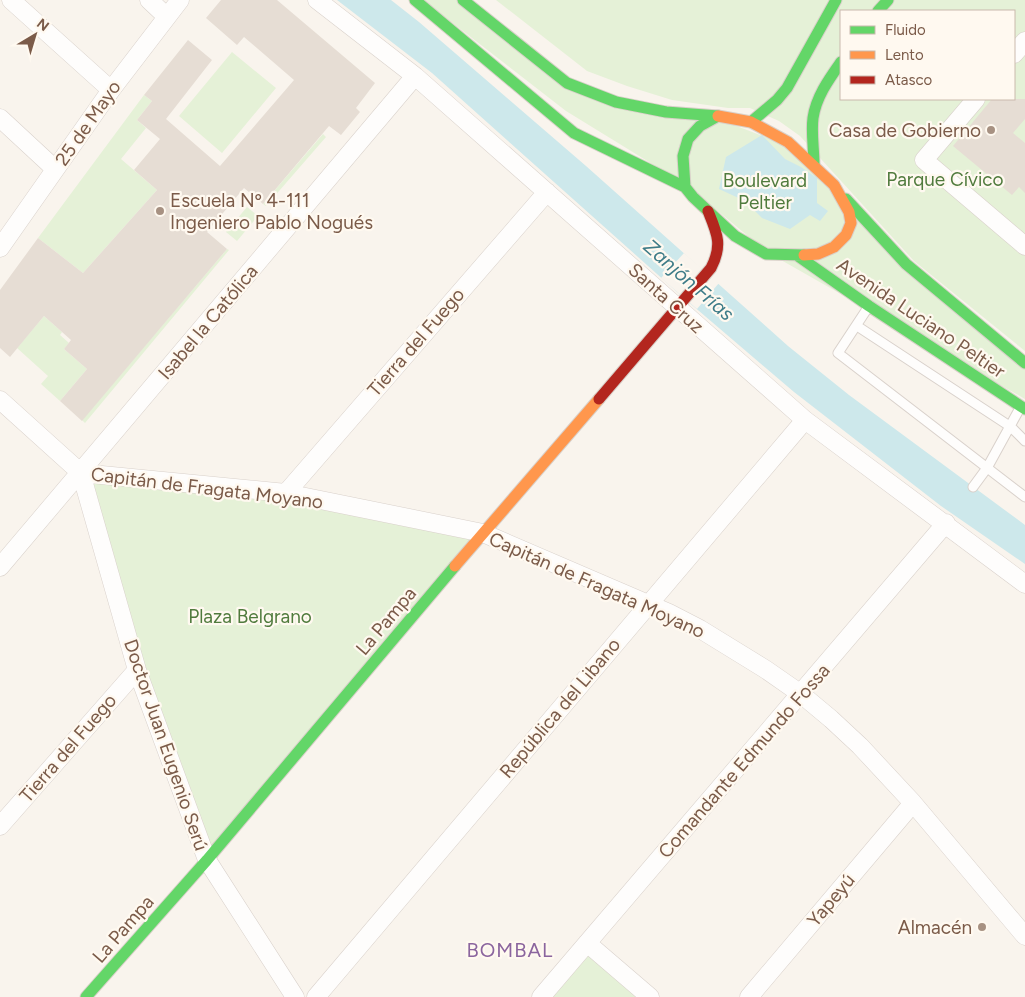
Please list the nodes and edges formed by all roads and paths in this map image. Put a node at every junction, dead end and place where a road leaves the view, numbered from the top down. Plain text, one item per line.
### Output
1 (11, 0) edge
2 (149, 0) edge
3 (180, 0) edge
4 (317, 0) edge
5 (415, 0) edge
6 (463, 0) edge
7 (836, 0) edge
8 (888, 0) edge
9 (879, 10) edge
10 (166, 16) junction
11 (1025, 41) edge
12 (1015, 53) edge
13 (840, 63) edge
14 (415, 76) junction
15 (111, 90) junction
16 (975, 100) edge
17 (718, 116) junction
18 (0, 118) edge
19 (751, 122) junction
20 (814, 165) junction
21 (55, 169) junction
22 (834, 185) junction
23 (685, 187) junction
24 (547, 192) junction
25 (708, 211) junction
26 (1, 246) edge
27 (1025, 246) edge
28 (740, 252) dead end
29 (766, 254) junction
30 (798, 256) junction
31 (727, 257) dead end
32 (709, 270) junction
33 (681, 304) junction
34 (869, 306) junction
35 (857, 326) junction
36 (1025, 363) edge
37 (0, 400) edge
38 (1023, 407) edge
39 (805, 420) junction
40 (1010, 427) junction
41 (1025, 442) edge
42 (987, 468) junction
43 (81, 473) junction
44 (973, 487) dead end
45 (286, 493) junction
46 (1025, 497) edge
47 (946, 524) junction
48 (483, 533) junction
49 (0, 567) edge
50 (1025, 584) edge
51 (648, 604) junction
52 (137, 670) junction
53 (801, 694) junction
54 (914, 803) junction
55 (0, 826) edge
56 (207, 860) junction
57 (1025, 936) edge
58 (587, 944) junction
59 (86, 997) edge
60 (296, 997) edge
61 (316, 997) edge
62 (541, 997) edge
63 (650, 997) edge
64 (749, 997) edge

1 - 15 street
2 - 10 street
3 - 10 street, 25 de Mayo
4 - 14 street, Santa Cruz
5 - 23 main road
6 - 17 main road
7 - 19 main road
8 - 9 main road
10 - 15 street, 25 de Mayo
11 - 12 street
13 - 20 main road
14 - 24 street, Santa Cruz
14 - 43 street, Isabel la Católica
15 - 21 street, 25 de Mayo
16 - 27 street
17 - 19 main road
17 - 23 main road
18 - 21 street
19 - 20 main road
20 - 22 main road
21 - 26 street, 25 de Mayo
22 - 30 main road
22 - 36 main road, Avenida Luciano Peltier
23 - 25 main road
24 - 33 street, Santa Cruz
24 - 45 street, Tierra del Fuego
25 - 29 main road
25 - 32 main road, La Pampa
28 - 29 main road
29 - 30 main road
30 - 34 main road, Avenida Luciano Peltier
31 - 32 main road, La Pampa
32 - 33 main road, La Pampa
33 - 39 street, Santa Cruz
33 - 48 main road, La Pampa
34 - 35 lane
34 - 38 main road, Avenida Luciano Peltier
35 - 40 lane
35 - 42 lane
37 - 43 street
38 - 40 lane
39 - 47 street, Santa Cruz
39 - 51 street, República del Libano
40 - 41 lane
40 - 42 lane
42 - 44 lane
42 - 46 lane
43 - 45 street, Capitán de Fragata Moyano
43 - 49 street, Isabel la Católica
43 - 52 street, Doctor Juan Eugenio Serú
45 - 48 street, Capitán de Fragata Moyano
47 - 50 street, Santa Cruz
47 - 53 street, Comandante Edmundo Fossa
48 - 51 street, Capitán de Fragata Moyano
48 - 56 main road, La Pampa
51 - 53 street, Capitán de Fragata Moyano
51 - 61 street, República del Libano
52 - 55 street, Tierra del Fuego
52 - 56 street, Doctor Juan Eugenio Serú
53 - 54 street, Capitán de Fragata Moyano
53 - 58 street, Comandante Edmundo Fossa
54 - 57 street, Capitán de Fragata Moyano
54 - 64 street, Yapeyú
56 - 59 main road, La Pampa
56 - 60 street, Doctor Juan Eugenio Serú
58 - 62 street, Comandante Edmundo Fossa
58 - 63 street

